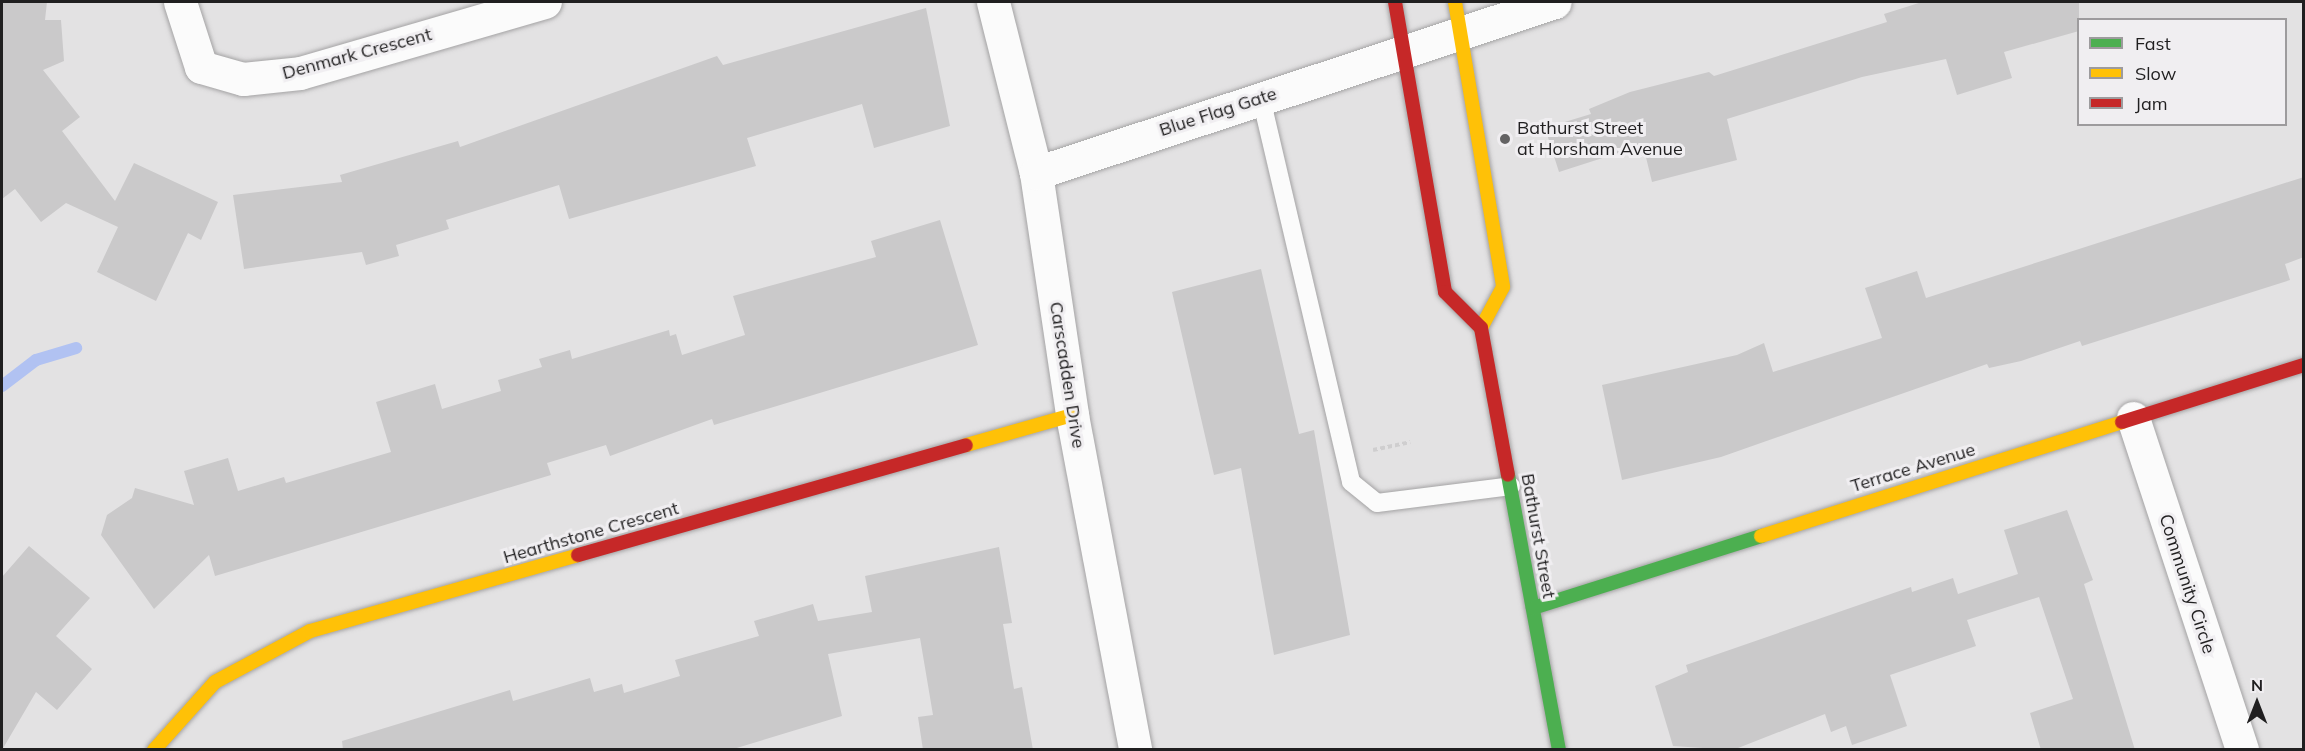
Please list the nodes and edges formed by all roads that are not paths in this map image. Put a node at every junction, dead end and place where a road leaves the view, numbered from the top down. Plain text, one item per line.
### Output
1 (180, 2) edge
2 (544, 2) edge
3 (993, 2) edge
4 (1395, 2) edge
5 (1555, 2) edge
6 (1458, 16) edge
7 (1401, 49) junction
8 (1261, 98) junction
9 (1036, 173) junction
10 (1481, 328) junction
11 (2304, 365) edge
12 (1072, 415) junction
13 (2133, 418) junction
14 (1511, 486) junction
15 (1533, 608) junction
16 (154, 750) edge
17 (1135, 750) edge
18 (1559, 750) edge
19 (2242, 750) edge

1 - 2 street, Denmark Crescent
3 - 9 street, Carscadden Drive
4 - 7 street
5 - 6 street, Blue Flag Gate
6 - 7 street, Blue Flag Gate
6 - 10 street
7 - 8 street, Blue Flag Gate
7 - 10 street
8 - 9 street, Blue Flag Gate
8 - 14 lane
9 - 12 street, Carscadden Drive
10 - 14 street, Bathurst Street
11 - 13 street, Terrace Avenue
12 - 16 street, Hearthstone Crescent
12 - 17 street, Carscadden Drive
13 - 15 street, Terrace Avenue
13 - 19 street, Community Circle
14 - 15 street, Bathurst Street
15 - 18 street, Bathurst Street

